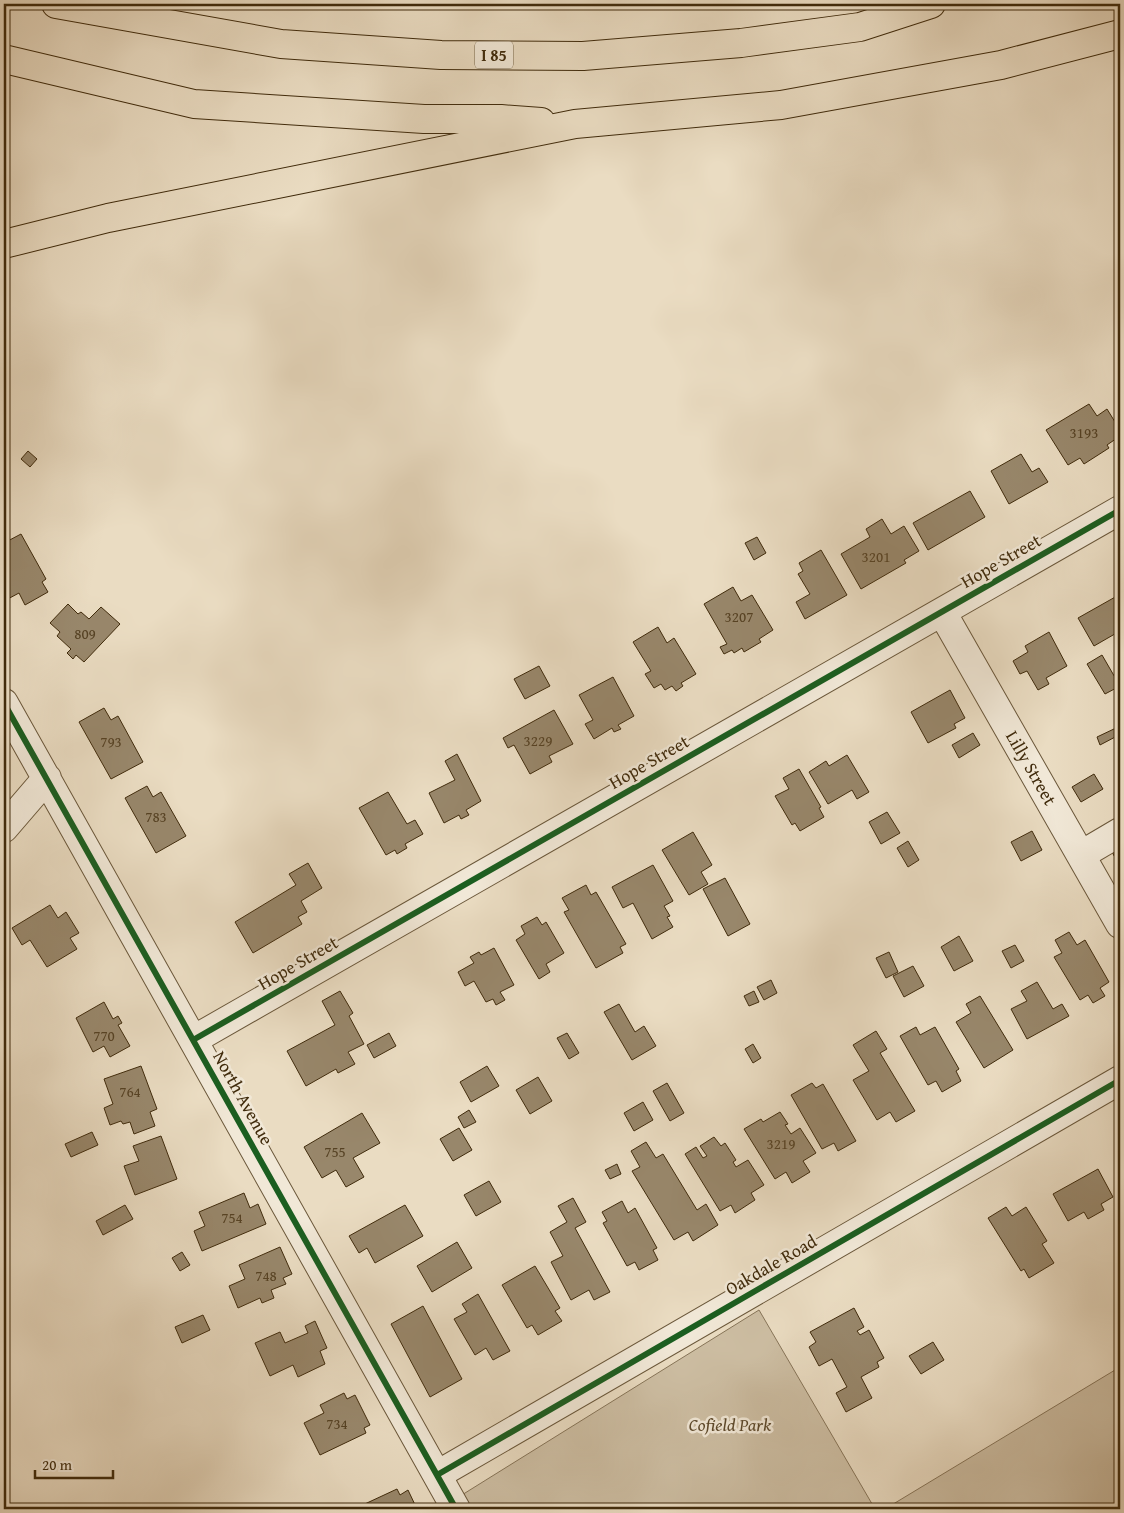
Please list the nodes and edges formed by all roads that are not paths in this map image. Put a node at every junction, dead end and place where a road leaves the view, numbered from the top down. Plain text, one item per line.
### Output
1 (56, 4) edge
2 (931, 4) edge
3 (1120, 34) edge
4 (4, 59) edge
5 (575, 124) junction
6 (4, 244) edge
7 (1120, 510) edge
8 (942, 612) junction
9 (4, 702) edge
10 (47, 778) junction
11 (4, 828) edge
12 (1120, 832) edge
13 (1081, 855) junction
14 (1120, 924) edge
15 (193, 1040) junction
16 (1120, 1080) edge
17 (437, 1475) junction
18 (456, 1509) edge

1 - 2 highway, I 85
3 - 5 highway
4 - 5 highway
5 - 6 highway
7 - 8 street, Hope Street
8 - 13 street, Lilly Street
8 - 15 street, Hope Street
9 - 10 street, North Avenue
10 - 11 street
10 - 15 street, North Avenue
12 - 13 street
13 - 14 street, Lilly Street
15 - 17 street, North Avenue
16 - 17 street, Oakdale Road
17 - 18 street, North Avenue

